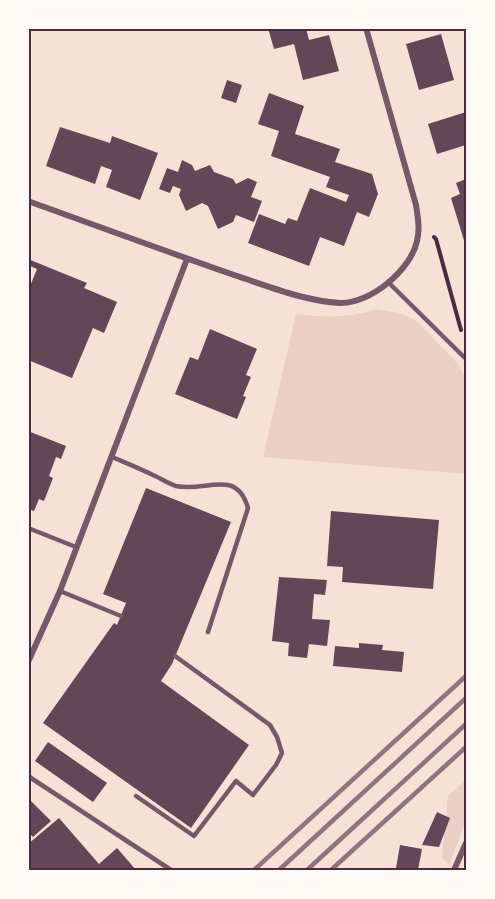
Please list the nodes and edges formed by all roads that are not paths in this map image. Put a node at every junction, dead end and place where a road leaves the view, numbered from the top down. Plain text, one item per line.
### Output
1 (366, 28) edge
2 (28, 201) edge
3 (187, 259) junction
4 (388, 282) junction
5 (466, 359) edge
6 (112, 457) junction
7 (28, 528) edge
8 (76, 547) junction
9 (60, 591) junction
10 (121, 616) dead end
11 (208, 632) dead end
12 (175, 656) dead end
13 (28, 662) edge
14 (28, 776) edge
15 (136, 796) dead end
16 (466, 843) edge
17 (171, 870) edge
18 (454, 870) edge

1 - 4 street
2 - 3 street
3 - 4 street
3 - 6 street
4 - 5 lane
6 - 8 street
6 - 11 lane
7 - 8 lane
8 - 9 street
9 - 10 lane
9 - 13 street
12 - 15 lane
14 - 17 lane
16 - 18 street

